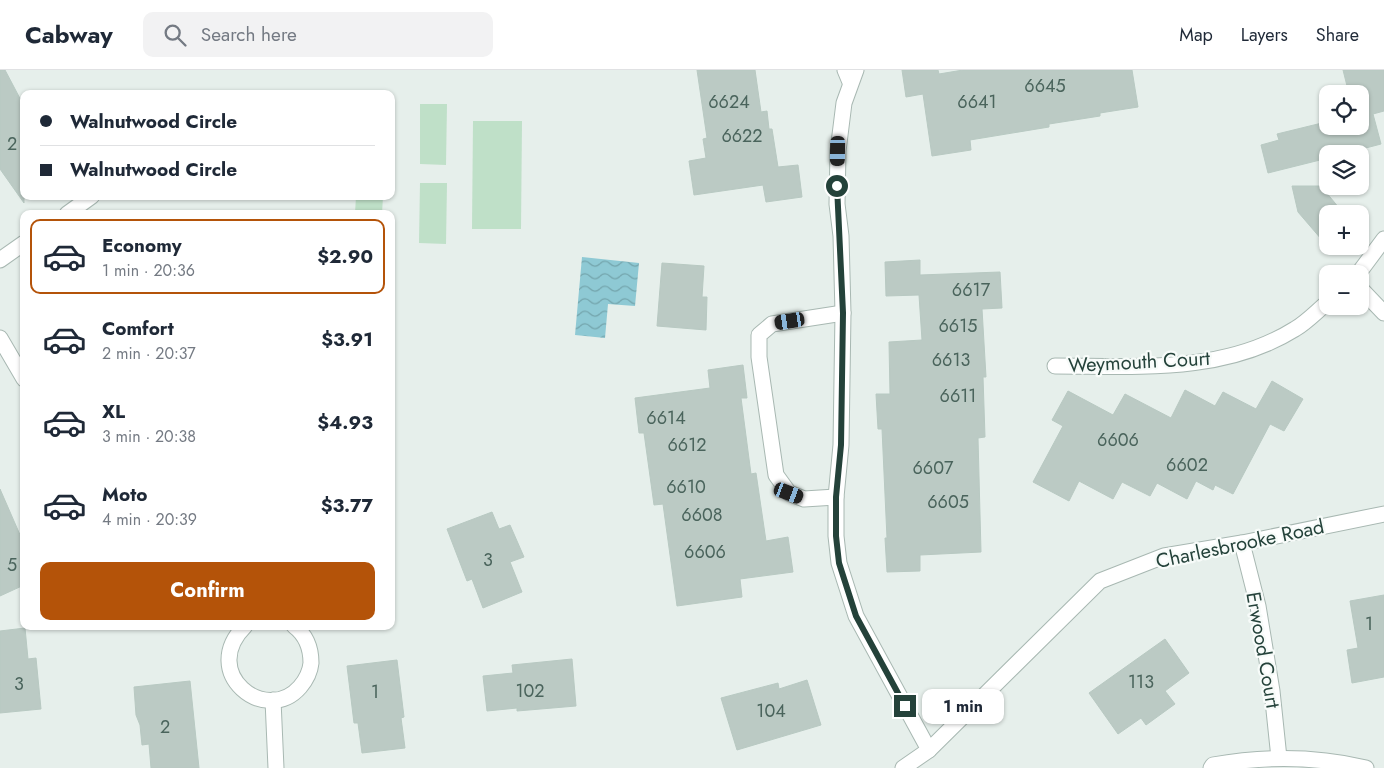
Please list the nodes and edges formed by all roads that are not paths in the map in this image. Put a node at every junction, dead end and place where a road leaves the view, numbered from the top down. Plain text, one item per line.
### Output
1 (850, 74) edge
2 (86, 200) edge
3 (73, 210) edge
4 (1384, 239) edge
5 (20, 247) edge
6 (0, 260) edge
7 (1365, 265) edge
8 (1369, 298) edge
9 (1319, 309) edge
10 (843, 313) junction
11 (1384, 314) edge
12 (0, 338) edge
13 (1055, 366) dead end
14 (20, 372) edge
15 (836, 497) junction
16 (1384, 514) edge
17 (1242, 543) junction
18 (241, 630) edge
19 (299, 630) edge
20 (273, 700) junction
21 (929, 750) junction
22 (1278, 758) junction
23 (276, 768) edge
24 (903, 768) edge
25 (1211, 768) edge
26 (1366, 768) edge

1 - 10 street
2 - 3 street
4 - 7 street
5 - 6 street
8 - 11 street
9 - 13 street, Weymouth Court
10 - 15 street
10 - 15 street
12 - 14 street
15 - 21 street
16 - 17 street, Charlesbrooke Road
17 - 21 street, Charlesbrooke Road
17 - 22 street, Erwood Court
18 - 20 street
19 - 20 street
20 - 23 street
21 - 24 street, Charlesbrooke Road
22 - 25 street
22 - 26 street

